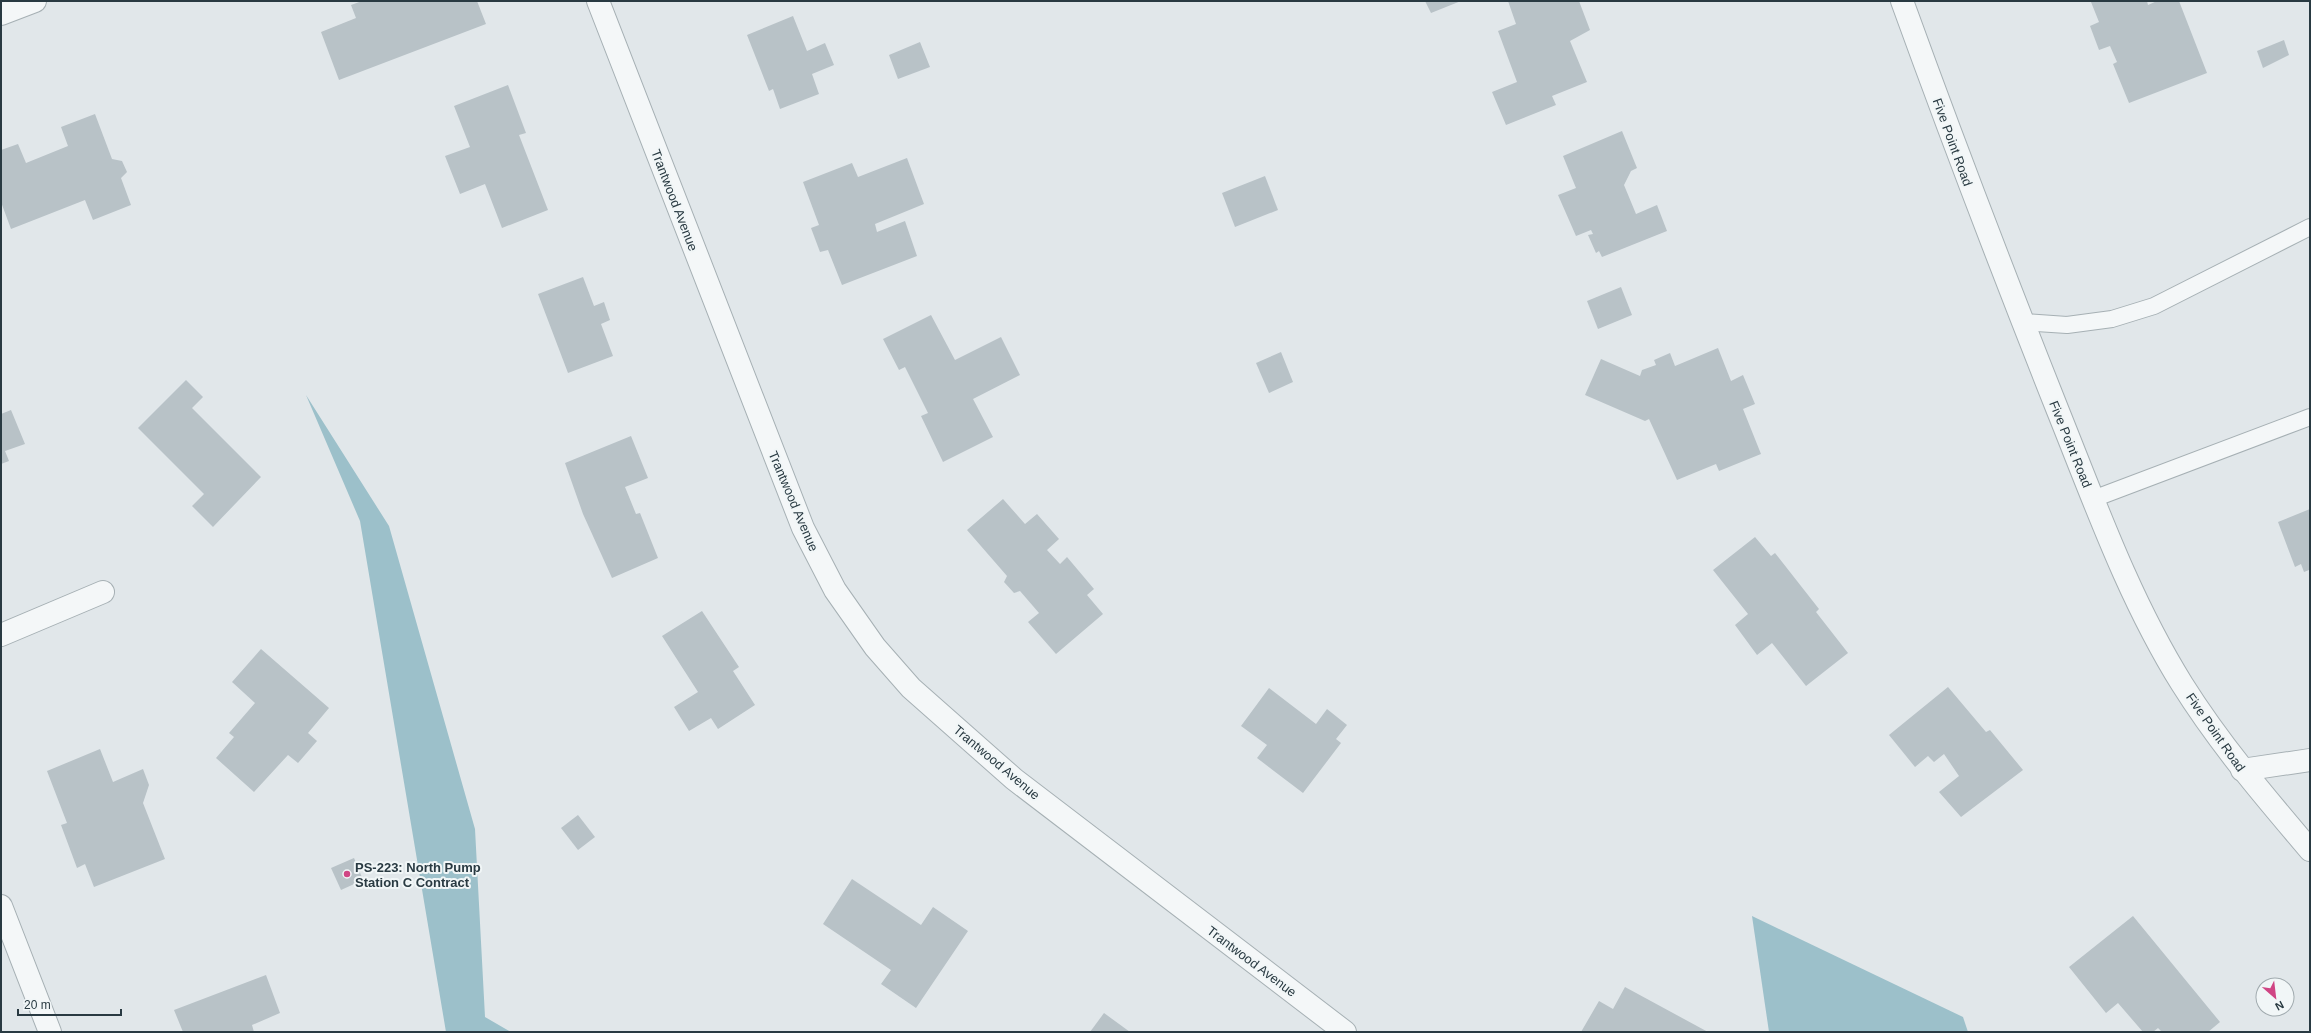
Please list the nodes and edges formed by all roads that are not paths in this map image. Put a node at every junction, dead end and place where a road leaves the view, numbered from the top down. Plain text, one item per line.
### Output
1 (35, 1) edge
2 (598, 1) edge
3 (1902, 1) edge
4 (1, 14) edge
5 (2310, 227) edge
6 (2023, 322) junction
7 (2310, 417) edge
8 (2093, 499) junction
9 (103, 592) dead end
10 (1, 635) edge
11 (2310, 760) edge
12 (2242, 770) junction
13 (2310, 850) edge
14 (1, 906) edge
15 (50, 1032) edge
16 (1345, 1032) edge

1 - 4 street
2 - 16 street, Trantwood Avenue
3 - 6 street, Five Point Road
5 - 6 lane
6 - 8 street, Five Point Road
7 - 8 lane
8 - 12 street, Five Point Road
9 - 10 street
11 - 12 street
12 - 13 street, Five Point Road
14 - 15 street

